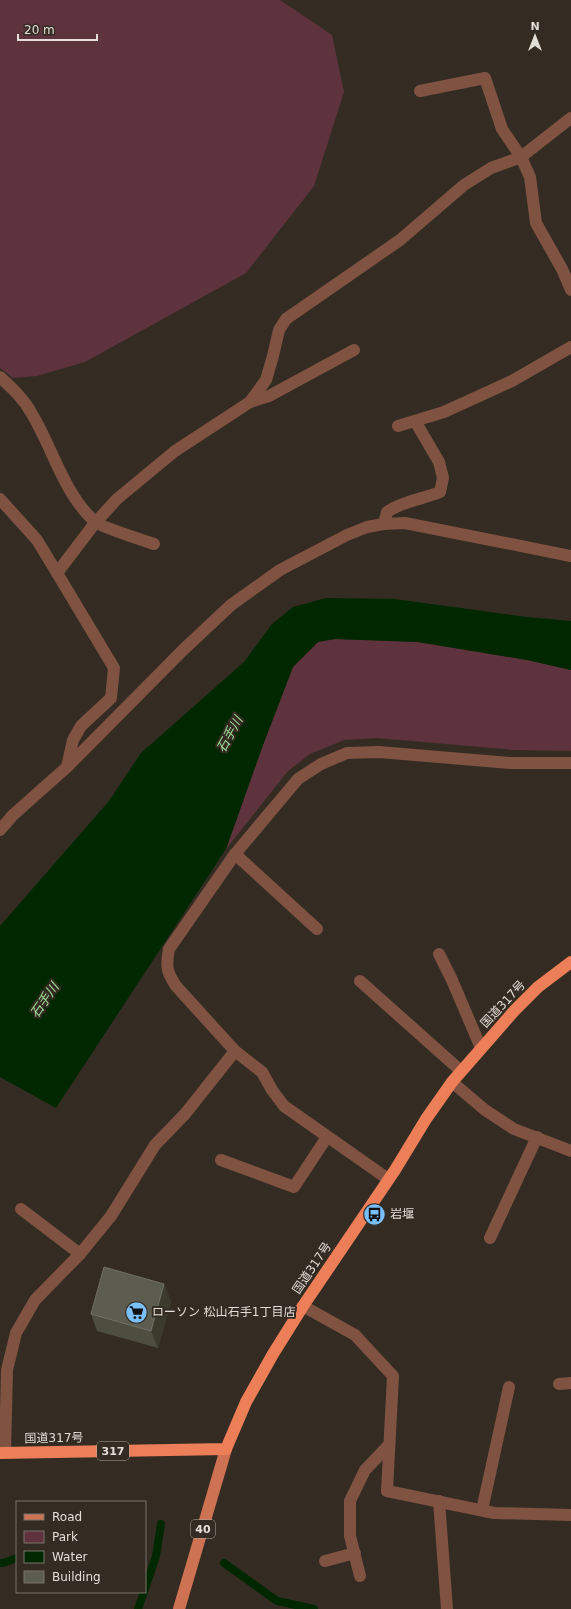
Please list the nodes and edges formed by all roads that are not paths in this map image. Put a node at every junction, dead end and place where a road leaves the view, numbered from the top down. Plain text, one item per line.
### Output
1 (420, 91) dead end
2 (571, 118) edge
3 (521, 157) junction
4 (571, 290) edge
5 (571, 347) edge
6 (354, 350) dead end
7 (0, 377) edge
8 (250, 402) junction
9 (415, 421) junction
10 (398, 426) dead end
11 (0, 499) edge
12 (95, 522) junction
13 (384, 524) junction
14 (154, 544) dead end
15 (571, 556) edge
16 (57, 573) junction
17 (571, 763) edge
18 (67, 767) junction
19 (0, 830) edge
20 (236, 854) junction
21 (317, 929) dead end
22 (439, 954) dead end
23 (571, 962) edge
24 (360, 981) dead end
25 (481, 1048) junction
26 (235, 1051) junction
27 (461, 1071) junction
28 (452, 1082) junction
29 (327, 1137) junction
30 (537, 1137) junction
31 (571, 1151) edge
32 (221, 1160) dead end
33 (388, 1179) junction
34 (21, 1209) dead end
35 (490, 1238) dead end
36 (80, 1254) junction
37 (303, 1306) junction
38 (509, 1387) dead end
39 (390, 1445) junction
40 (226, 1449) junction
41 (2, 1453) edge
42 (439, 1502) junction
43 (482, 1510) junction
44 (571, 1515) edge
45 (354, 1553) junction
46 (325, 1561) dead end
47 (360, 1576) dead end
48 (180, 1609) edge
49 (447, 1609) edge

1 - 3 street
2 - 3 street
3 - 4 street
3 - 8 street
5 - 9 street
6 - 8 street
7 - 12 street
8 - 12 street
9 - 10 street
9 - 13 street
11 - 16 street
12 - 14 street
12 - 16 street
13 - 15 street
13 - 18 street
16 - 18 street
17 - 20 street
18 - 19 street
20 - 21 street
20 - 26 street
22 - 25 street
23 - 25 highway, 国道317号
24 - 27 street
25 - 27 highway, 国道317号
26 - 29 street
26 - 36 street
27 - 28 highway, 国道317号
28 - 30 street
28 - 33 highway, 国道317号
29 - 32 street
29 - 33 street
30 - 31 street
30 - 35 street
33 - 37 highway, 国道317号
34 - 36 street
36 - 41 street
37 - 39 street
37 - 40 highway, 国道317号
38 - 43 street
39 - 42 street
39 - 45 street
40 - 41 highway, 国道317号 / 317
40 - 48 main road, 40
42 - 43 street
42 - 49 street
43 - 44 street
45 - 46 street
45 - 47 street

